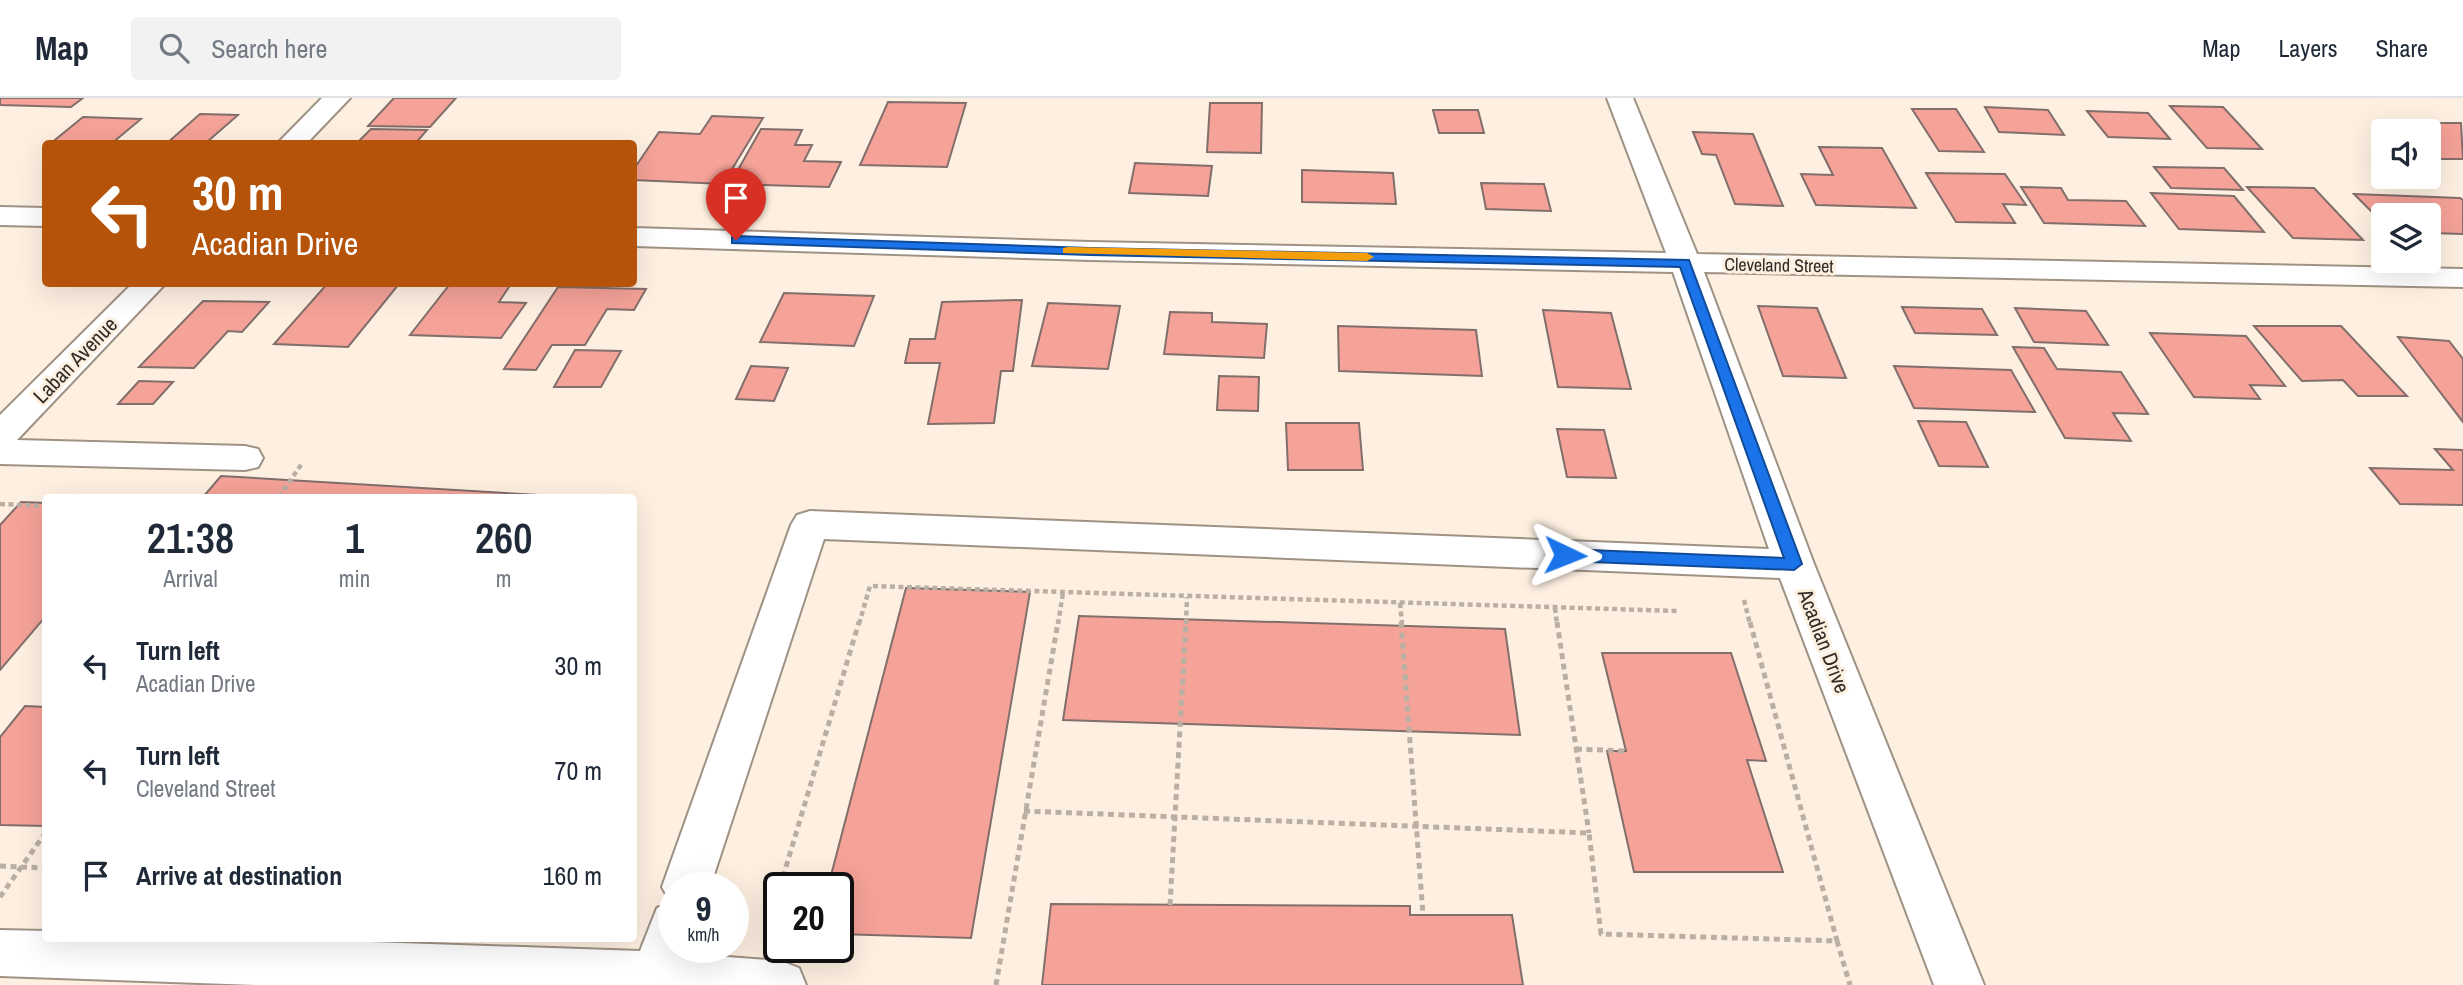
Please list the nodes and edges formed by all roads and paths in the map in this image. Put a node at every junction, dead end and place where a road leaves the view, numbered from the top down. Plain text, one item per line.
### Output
1 (337, 98) edge
2 (1620, 98) edge
3 (294, 140) edge
4 (0, 216) edge
5 (42, 217) edge
6 (637, 237) edge
7 (1685, 263) junction
8 (2463, 278) edge
9 (146, 287) edge
10 (0, 436) edge
11 (0, 452) edge
12 (245, 458) dead end
13 (303, 462) dead end
14 (281, 494) edge
15 (0, 504) edge
16 (42, 506) edge
17 (1733, 562) junction
18 (1794, 564) junction
19 (1063, 593) junction
20 (1187, 597) junction
21 (1400, 603) junction
22 (1555, 608) junction
23 (1678, 611) dead end
24 (1576, 749) junction
25 (1626, 751) dead end
26 (1024, 811) junction
27 (1175, 817) junction
28 (1417, 826) junction
29 (1589, 833) junction
30 (42, 838) edge
31 (0, 866) edge
32 (21, 867) junction
33 (42, 868) edge
34 (691, 872) edge
35 (784, 872) edge
36 (0, 897) edge
37 (1170, 905) dead end
38 (1423, 915) dead end
39 (1837, 940) junction
40 (0, 953) edge
41 (660, 963) edge
42 (656, 975) junction
43 (781, 985) edge
44 (996, 985) edge
45 (1850, 985) edge
46 (1959, 985) edge

1 - 3 street
2 - 7 street, Acadian Drive
4 - 5 street
6 - 7 street, Cleveland Street
7 - 8 street, Cleveland Street
7 - 18 street, Acadian Drive
9 - 10 street, Laban Avenue
11 - 12 street
13 - 14 path
15 - 16 path
17 - 18 street
17 - 34 street
17 - 39 path
18 - 46 street, Acadian Drive
19 - 20 path
19 - 26 path
19 - 35 path
20 - 21 path
20 - 27 path
21 - 22 path
21 - 28 path
22 - 23 path
22 - 24 path
24 - 25 path
24 - 29 path
26 - 27 path
26 - 44 path
27 - 28 path
27 - 37 path
28 - 29 path
28 - 38 path
29 - 39 path
30 - 32 path
31 - 32 path
32 - 33 path
32 - 36 path
39 - 45 path
40 - 42 street
41 - 42 street
42 - 43 street

